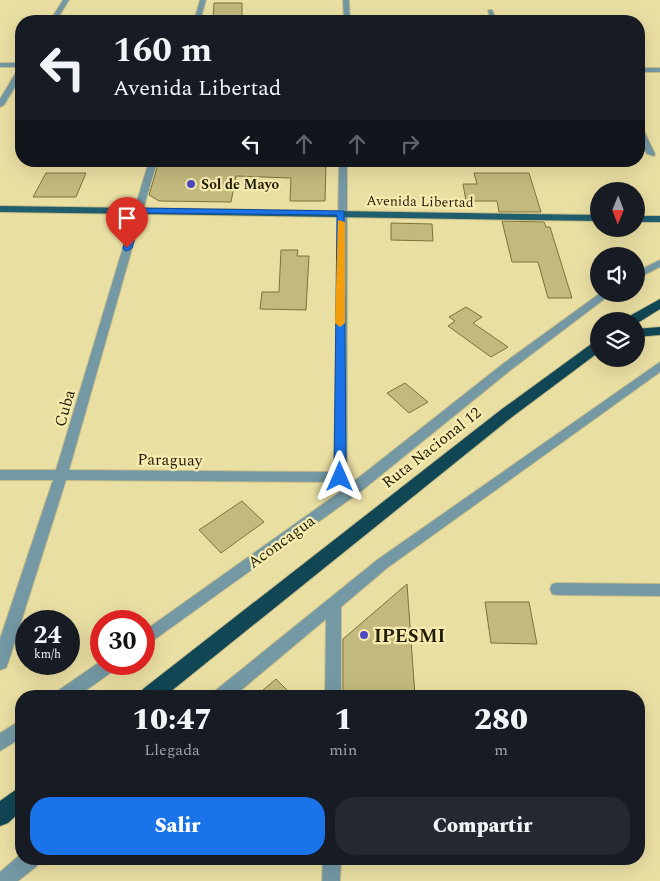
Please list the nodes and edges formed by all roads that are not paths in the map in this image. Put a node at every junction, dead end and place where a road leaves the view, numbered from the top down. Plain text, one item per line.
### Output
1 (66, 0) edge
2 (203, 0) edge
3 (346, 0) edge
4 (490, 11) dead end
5 (57, 15) edge
6 (199, 15) edge
7 (347, 15) edge
8 (492, 15) edge
9 (0, 64) edge
10 (15, 65) edge
11 (645, 70) edge
12 (660, 70) edge
13 (15, 81) edge
14 (0, 105) edge
15 (645, 142) edge
16 (651, 154) dead end
17 (151, 167) edge
18 (343, 167) edge
19 (0, 209) edge
20 (138, 211) junction
21 (341, 213) junction
22 (590, 218) edge
23 (645, 219) edge
24 (660, 219) edge
25 (660, 263) edge
26 (645, 271) edge
27 (595, 302) edge
28 (660, 303) edge
29 (645, 312) edge
30 (660, 331) edge
31 (645, 333) edge
32 (590, 352) edge
33 (660, 366) edge
34 (0, 475) edge
35 (62, 475) junction
36 (340, 477) junction
37 (355, 488) junction
38 (557, 589) dead end
39 (660, 590) edge
40 (334, 602) junction
41 (155, 632) edge
42 (0, 663) edge
43 (95, 675) edge
44 (73, 690) edge
45 (158, 690) edge
46 (229, 690) edge
47 (334, 690) edge
48 (15, 732) edge
49 (0, 743) edge
50 (15, 803) edge
51 (0, 815) edge
52 (23, 865) edge
53 (332, 865) edge
54 (4, 881) edge
55 (331, 881) edge

1 - 5 street
2 - 6 street
3 - 7 street
4 - 8 street
9 - 10 street
11 - 12 street
13 - 14 street
15 - 16 street
17 - 20 street, Cuba
18 - 21 street
19 - 20 main road, Avenida Libertad
20 - 21 main road, Avenida Libertad
20 - 35 street, Cuba
21 - 22 main road, Avenida Libertad
21 - 36 street
23 - 24 main road
25 - 26 street
27 - 37 street, Aconcagua
28 - 29 highway
30 - 31 highway
32 - 45 highway, Ruta Nacional 12
33 - 40 street
34 - 35 street, Paraguay
35 - 36 street, Paraguay
35 - 42 street, Cuba
36 - 37 street
37 - 41 street, Aconcagua
38 - 39 street
40 - 46 street
40 - 47 street
43 - 44 street
48 - 49 street
50 - 51 highway
52 - 54 street
53 - 55 street

